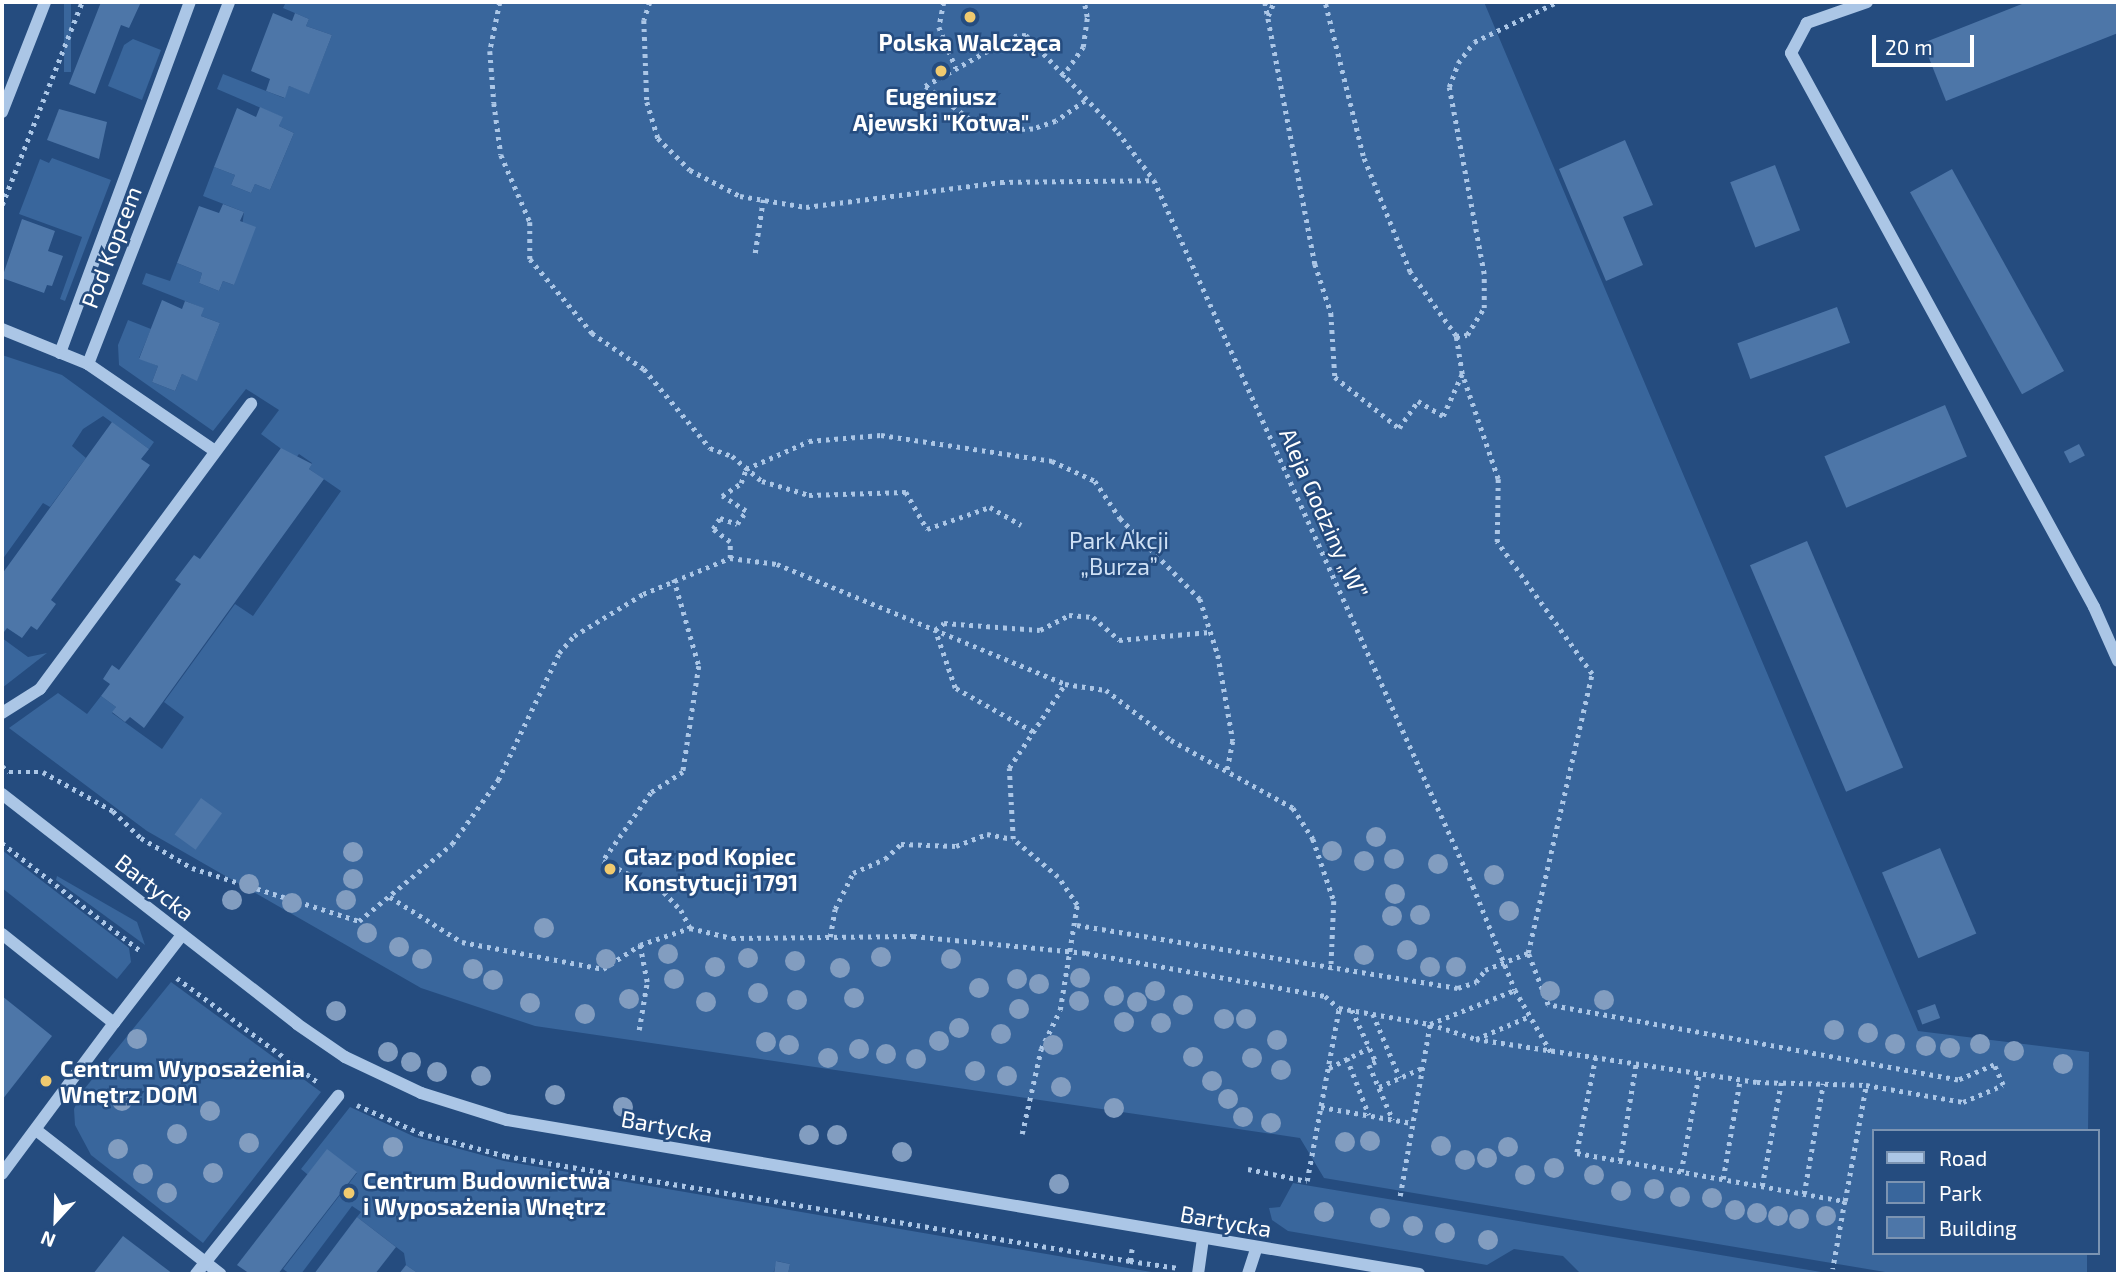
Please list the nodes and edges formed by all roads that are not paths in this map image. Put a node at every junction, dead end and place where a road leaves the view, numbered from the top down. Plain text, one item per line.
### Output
1 (45, 2) edge
2 (190, 2) edge
3 (229, 2) edge
4 (1867, 2) edge
5 (2, 112) edge
6 (2, 329) edge
7 (60, 353) junction
8 (88, 364) junction
9 (251, 404) dead end
10 (215, 451) junction
11 (2118, 661) edge
12 (2, 713) edge
13 (2, 794) edge
14 (2, 934) edge
15 (182, 934) junction
16 (114, 1023) junction
17 (338, 1096) dead end
18 (36, 1130) junction
19 (2, 1174) edge
20 (1203, 1238) junction
21 (1257, 1247) junction
22 (200, 1269) edge
23 (1198, 1273) edge
24 (220, 1274) edge
25 (1248, 1274) edge
26 (1419, 1274) edge

1 - 5 street
2 - 7 street
3 - 8 street, Pod Kopcem
4 - 11 street
6 - 7 street
7 - 8 street
8 - 10 street
9 - 10 street
10 - 12 street
13 - 15 street, Bartycka
14 - 16 street
15 - 16 street
15 - 20 street, Bartycka
16 - 18 street
17 - 22 street
18 - 19 street
18 - 22 street
20 - 21 street, Bartycka
20 - 23 street
21 - 25 street
21 - 26 street, Bartycka
22 - 24 street

